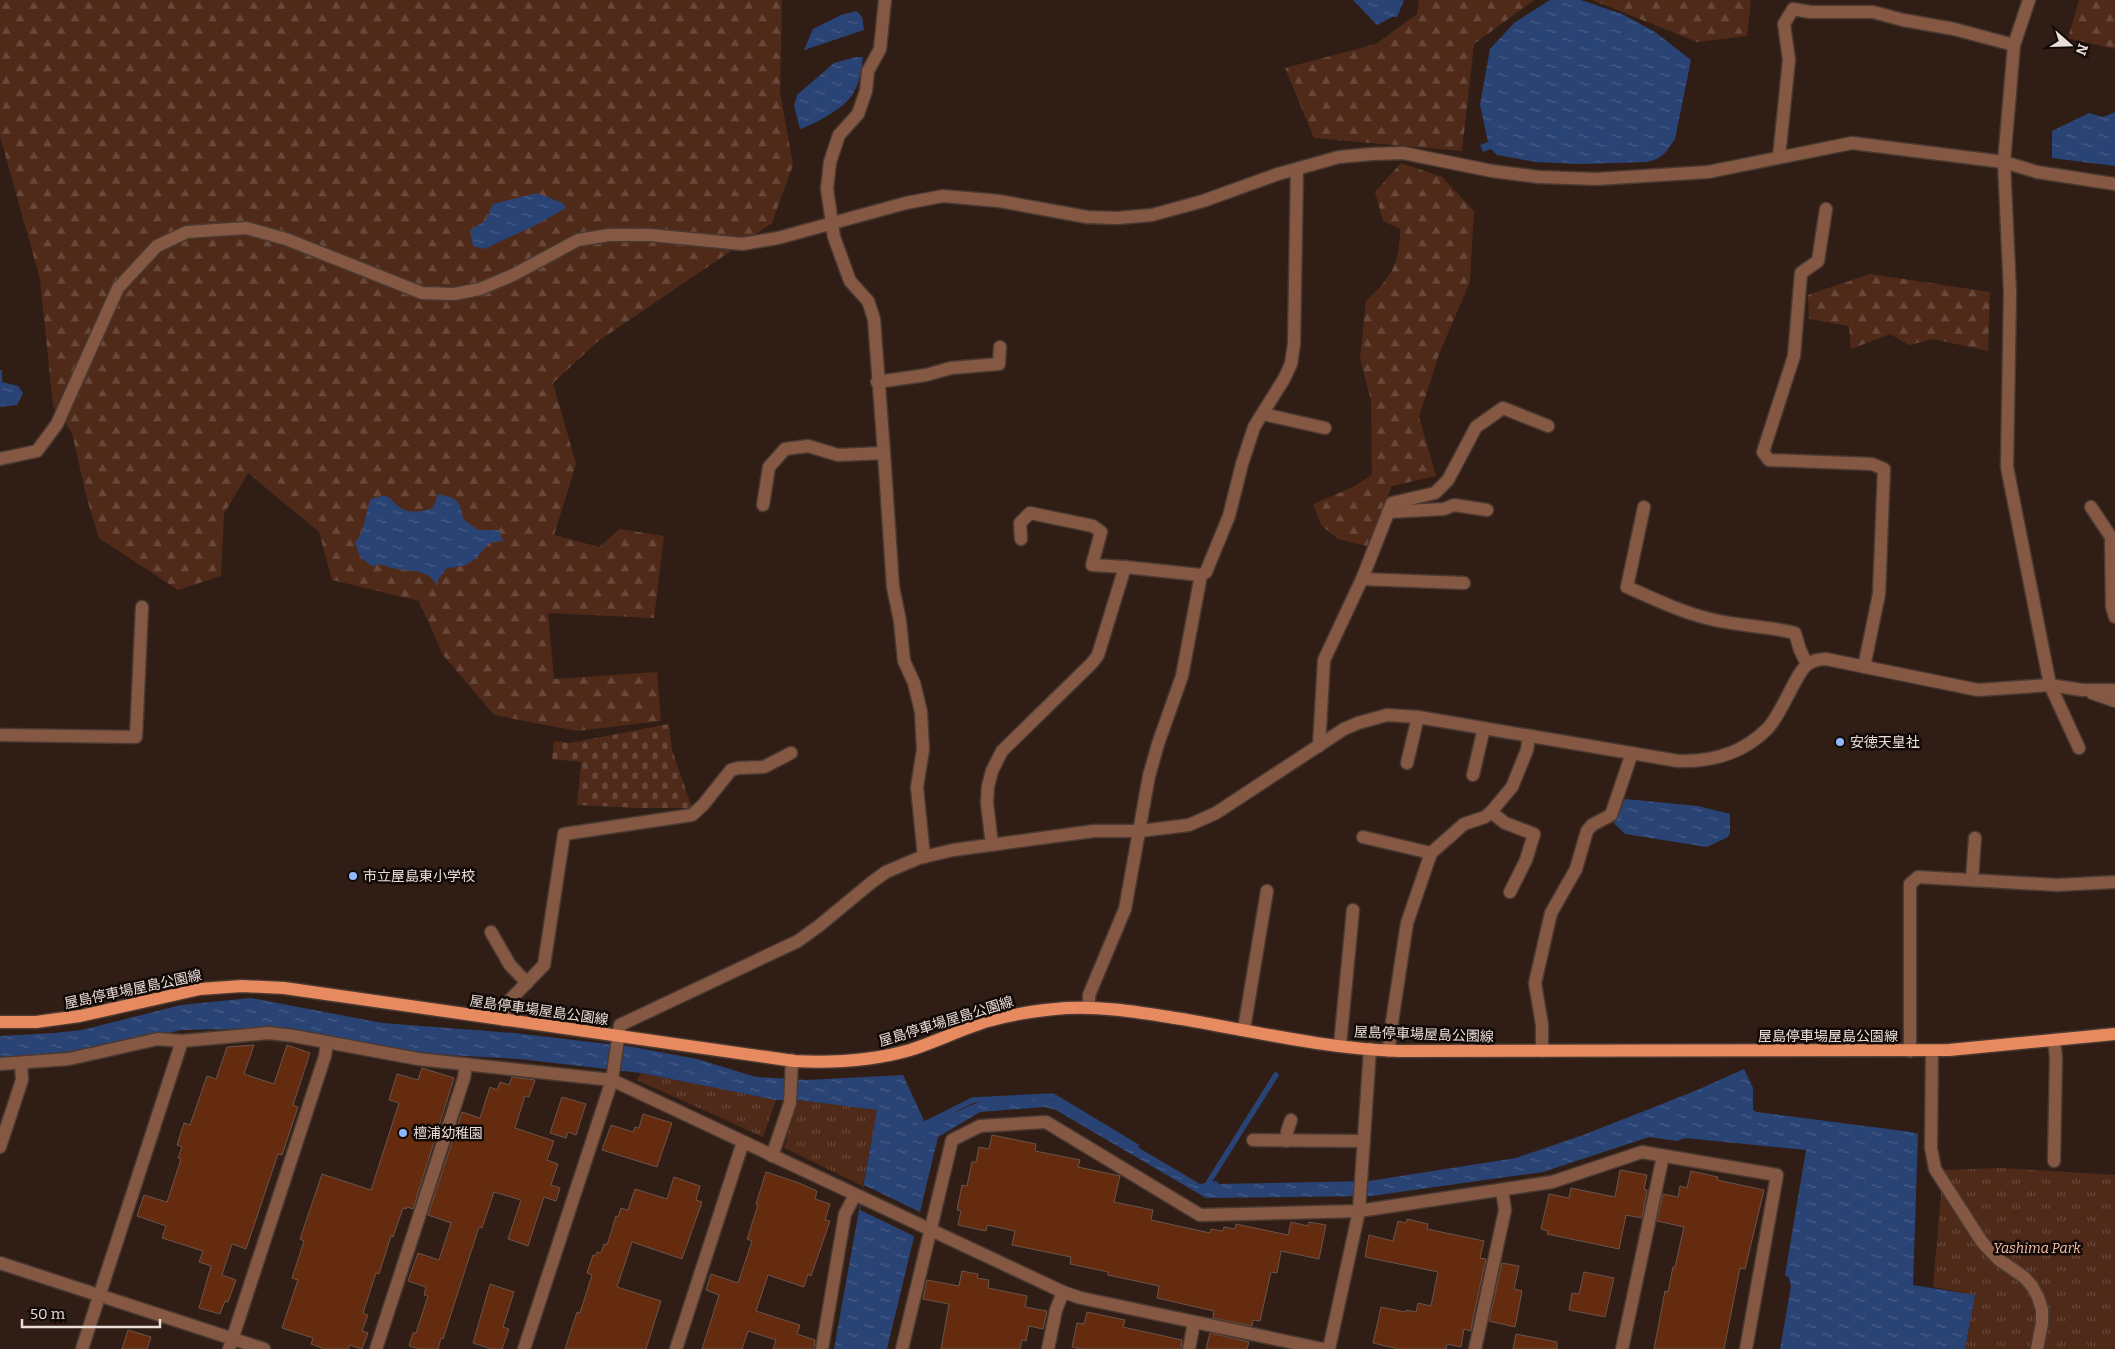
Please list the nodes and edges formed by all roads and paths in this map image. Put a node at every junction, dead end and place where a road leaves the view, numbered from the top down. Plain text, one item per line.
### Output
1 (885, 0) edge
2 (2029, 0) edge
3 (2014, 45) junction
4 (1779, 157) junction
5 (2004, 162) junction
6 (1297, 169) junction
7 (2115, 184) edge
8 (1826, 209) dead end
9 (832, 223) junction
10 (1000, 347) dead end
11 (877, 382) junction
12 (1263, 414) junction
13 (1548, 426) dead end
14 (1325, 428) dead end
15 (884, 453) junction
16 (0, 459) edge
17 (763, 505) dead end
18 (2091, 506) dead end
19 (1644, 507) dead end
20 (1487, 510) dead end
21 (1388, 512) junction
22 (2113, 537) edge
23 (1022, 539) dead end
24 (1125, 567) junction
25 (1201, 575) junction
26 (1362, 579) junction
27 (1464, 583) dead end
28 (142, 608) dead end
29 (2115, 617) edge
30 (1807, 664) junction
31 (1864, 667) junction
32 (2050, 685) junction
33 (2082, 690) junction
34 (2115, 690) edge
35 (2115, 701) edge
36 (1418, 718) junction
37 (1484, 728) junction
38 (0, 735) edge
39 (1529, 736) junction
40 (1319, 746) junction
41 (2079, 748) dead end
42 (792, 753) dead end
43 (1632, 753) junction
44 (1406, 763) dead end
45 (1473, 775) dead end
46 (1491, 812) junction
47 (1140, 831) junction
48 (1363, 837) dead end
49 (1975, 838) dead end
50 (992, 845) junction
51 (1431, 853) junction
52 (924, 856) junction
53 (1972, 880) junction
54 (2115, 882) edge
55 (1267, 891) dead end
56 (1510, 892) dead end
57 (1353, 910) dead end
58 (491, 932) dead end
59 (527, 983) junction
60 (1090, 1008) junction
61 (504, 1020) junction
62 (0, 1022) edge
63 (1244, 1029) junction
64 (2115, 1034) edge
65 (618, 1036) junction
66 (2054, 1040) junction
67 (182, 1041) junction
68 (327, 1042) junction
69 (1340, 1046) junction
70 (1370, 1049) junction
71 (1910, 1050) junction
72 (1932, 1050) junction
73 (1389, 1051) junction
74 (1542, 1051) junction
75 (792, 1060) junction
76 (21, 1063) junction
77 (0, 1064) edge
78 (466, 1064) junction
79 (612, 1080) junction
80 (1291, 1120) dead end
81 (1253, 1140) dead end
82 (1287, 1140) junction
83 (1364, 1141) junction
84 (743, 1142) junction
85 (0, 1147) edge
86 (772, 1156) junction
87 (1663, 1156) junction
88 (2054, 1161) dead end
89 (1502, 1190) junction
90 (858, 1196) junction
91 (1359, 1205) junction
92 (930, 1230) junction
93 (0, 1263) edge
94 (1063, 1292) junction
95 (99, 1295) junction
96 (1194, 1322) junction
97 (231, 1344) edge
98 (82, 1349) edge
99 (264, 1349) edge
100 (376, 1349) edge
101 (524, 1349) edge
102 (676, 1349) edge
103 (822, 1349) edge
104 (902, 1349) edge
105 (1048, 1349) edge
106 (1188, 1349) edge
107 (1323, 1349) edge
108 (1330, 1349) edge
109 (1475, 1349) edge
110 (1622, 1349) edge
111 (1746, 1349) edge
112 (2037, 1349) edge

1 - 9 street
2 - 3 street
3 - 4 street
3 - 5 street
4 - 5 street
4 - 6 street
5 - 7 street
5 - 32 street
6 - 9 street
6 - 12 street
8 - 31 street
9 - 11 street
9 - 16 street
10 - 11 street
11 - 15 street
12 - 14 street
12 - 25 street
13 - 21 street
15 - 17 street
15 - 52 street
18 - 22 street
19 - 30 street
20 - 21 street
21 - 26 street
22 - 29 street
23 - 24 street
24 - 25 street
24 - 50 street
25 - 47 street
26 - 27 street
26 - 40 street
28 - 38 street
30 - 31 street
30 - 43 street
31 - 32 street
32 - 33 street
32 - 41 street
33 - 34 street
33 - 35 street
36 - 37 street
36 - 40 street
36 - 44 street
37 - 39 street
37 - 45 street
39 - 43 street
39 - 46 street
40 - 47 street
42 - 59 street
43 - 74 street
46 - 51 street
46 - 56 street
47 - 50 street
47 - 60 street
48 - 51 street
49 - 53 street
50 - 52 street
51 - 73 street
52 - 65 street
53 - 54 street
53 - 71 street
55 - 63 street
57 - 69 street
58 - 59 street
59 - 61 street
60 - 63 main road, 屋島停車場屋島公園線
60 - 75 main road, 屋島停車場屋島公園線
61 - 62 main road, 屋島停車場屋島公園線
61 - 65 main road, 屋島停車場屋島公園線
63 - 69 main road, 屋島停車場屋島公園線
64 - 66 main road, 屋島停車場屋島公園線
65 - 75 main road, 屋島停車場屋島公園線
65 - 79 street
66 - 72 main road, 屋島停車場屋島公園線
66 - 88 street
67 - 68 street
67 - 76 street
67 - 95 street
68 - 78 street
68 - 97 street
69 - 70 main road, 屋島停車場屋島公園線
70 - 73 main road, 屋島停車場屋島公園線
70 - 83 street
71 - 72 main road, 屋島停車場屋島公園線
71 - 74 main road, 屋島停車場屋島公園線
72 - 112 street
73 - 74 main road, 屋島停車場屋島公園線
75 - 86 street
76 - 77 street
76 - 85 street
78 - 79 street
78 - 100 street
79 - 84 street
79 - 101 street
80 - 82 street
81 - 82 street
82 - 83 street
83 - 91 street
84 - 86 street
84 - 102 street
86 - 90 street
87 - 89 street
87 - 110 street
87 - 111 street
89 - 91 street
89 - 109 street
90 - 92 street
90 - 103 street
91 - 92 street
91 - 108 street
92 - 94 street
92 - 104 street
93 - 95 street
94 - 96 street
94 - 105 street
95 - 97 street
95 - 98 street
96 - 106 street
96 - 107 street
97 - 99 street

